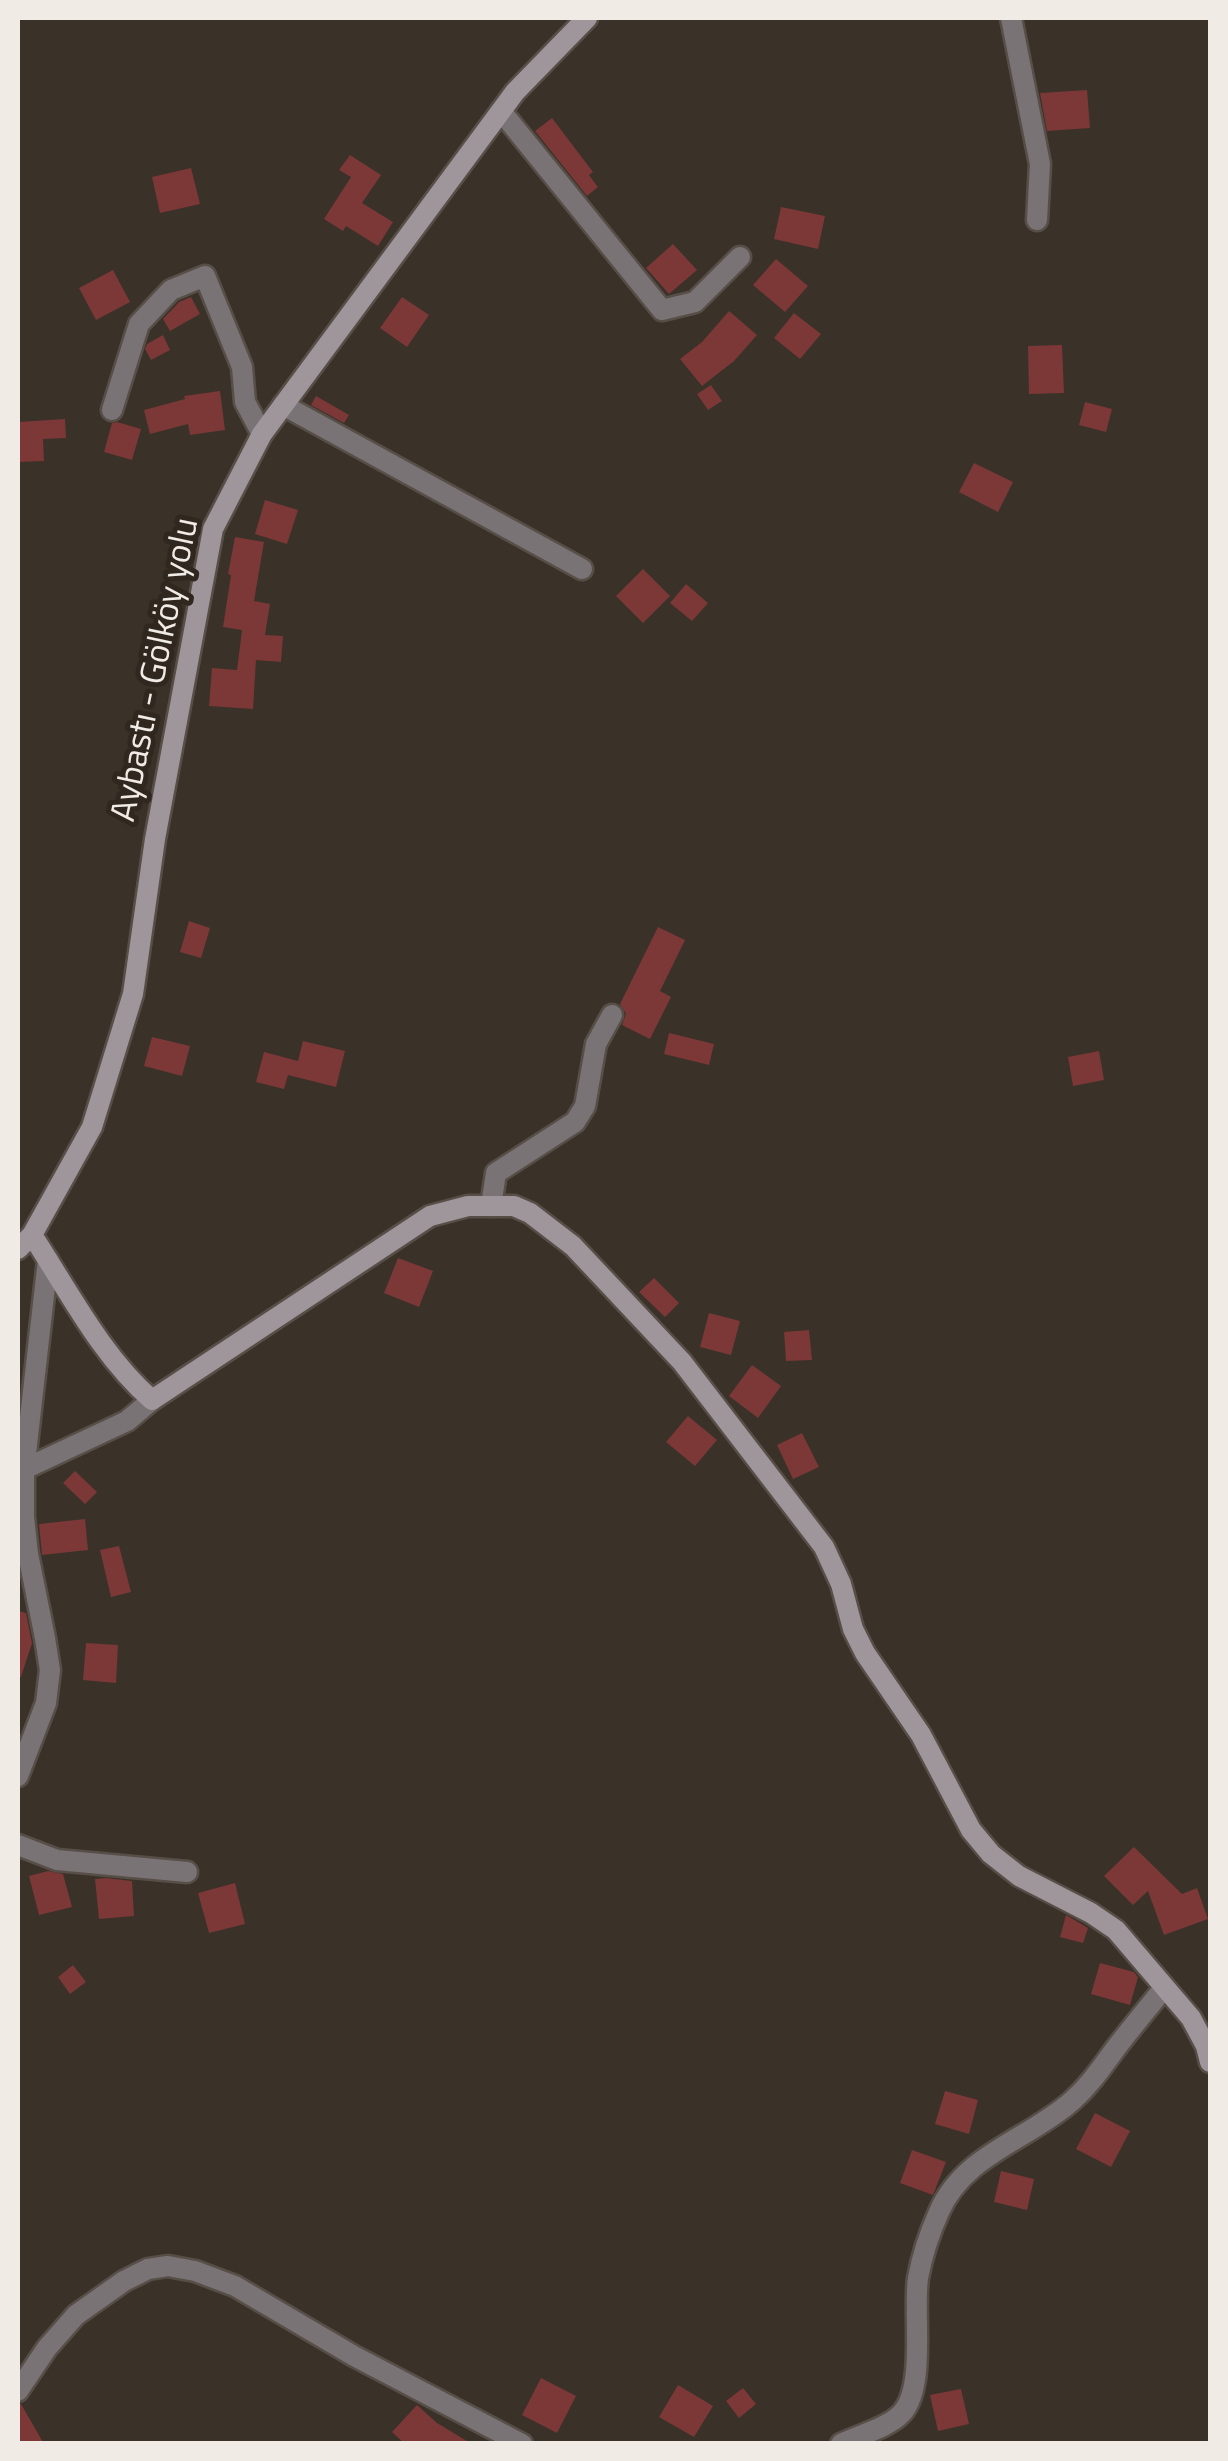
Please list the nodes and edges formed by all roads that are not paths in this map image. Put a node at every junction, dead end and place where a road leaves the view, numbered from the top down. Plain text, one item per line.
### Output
1 (587, 18) edge
2 (1011, 18) edge
3 (501, 111) junction
4 (1037, 220) dead end
5 (740, 257) dead end
6 (283, 406) junction
7 (112, 410) dead end
8 (262, 434) junction
9 (582, 569) dead end
10 (612, 1016) dead end
11 (491, 1206) junction
12 (25, 1242) edge
13 (48, 1260) junction
14 (152, 1400) junction
15 (21, 1472) edge
16 (18, 1776) edge
17 (18, 1845) edge
18 (188, 1872) dead end
19 (1164, 1988) junction
20 (1210, 2062) edge
21 (18, 2392) edge
22 (522, 2444) edge
23 (841, 2444) edge

1 - 3 street, Aybastı - Gölköy yolu
2 - 4 street
3 - 5 street
3 - 6 street, Aybastı - Gölköy yolu
6 - 8 street, Aybastı - Gölköy yolu
6 - 9 street
7 - 8 street
8 - 12 street, Aybastı - Gölköy yolu
10 - 11 street
11 - 14 street
11 - 19 street
12 - 13 street
13 - 14 street
13 - 15 street
14 - 15 street
15 - 16 street
17 - 18 street
19 - 20 street
19 - 23 street
21 - 22 street

